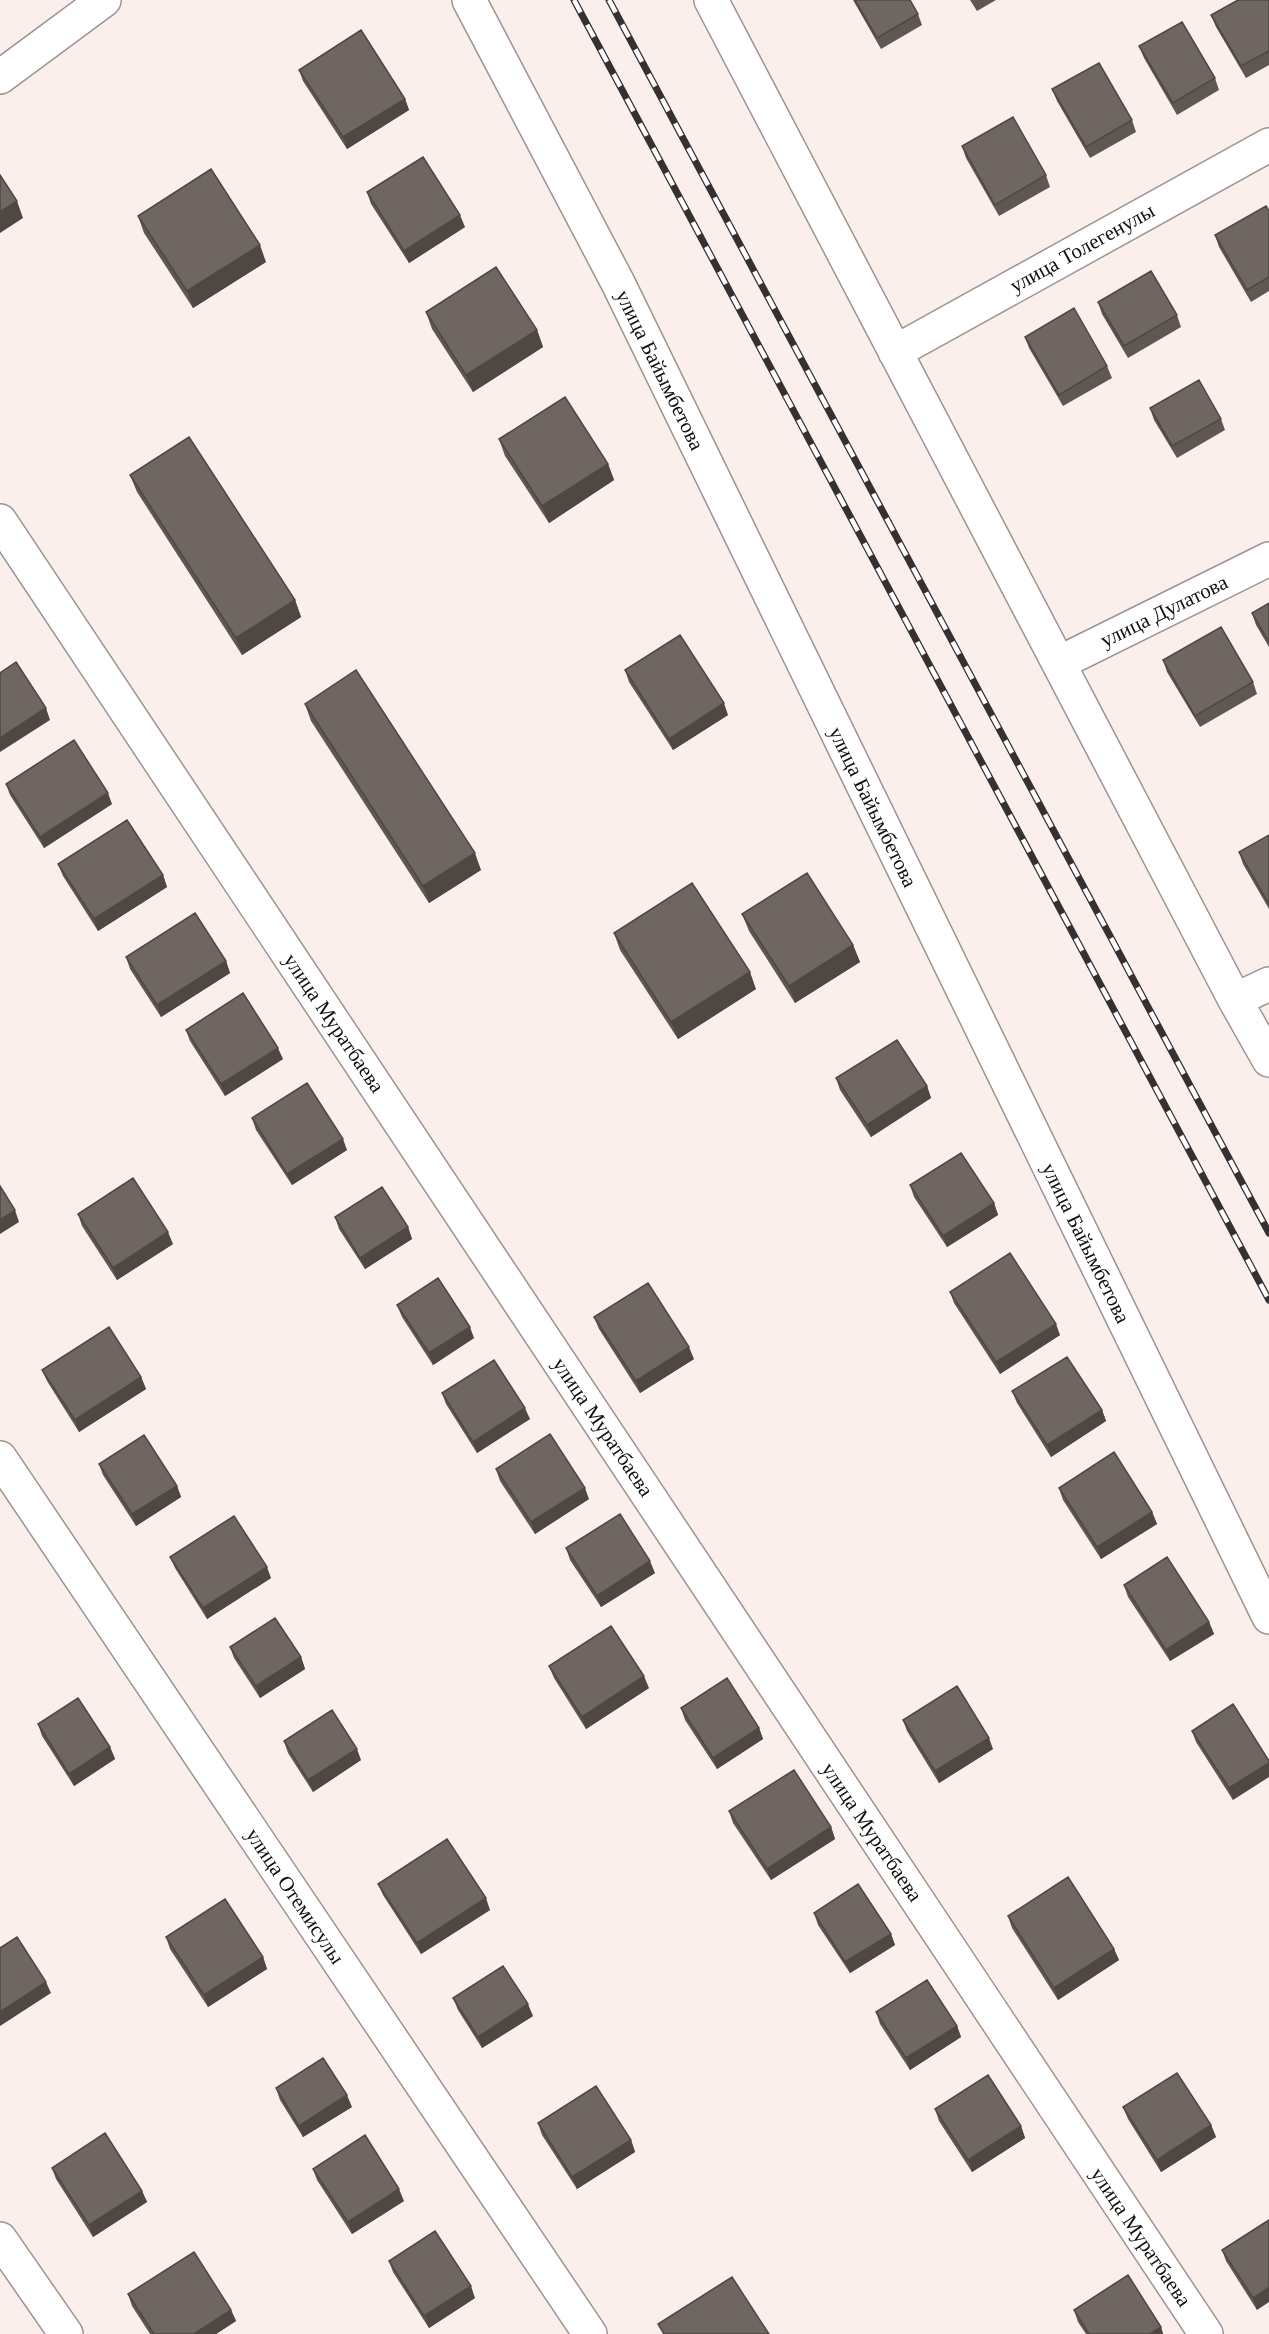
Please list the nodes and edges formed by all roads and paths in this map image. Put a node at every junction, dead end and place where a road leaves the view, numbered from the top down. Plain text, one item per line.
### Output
1 (104, 0) edge
2 (469, 0) edge
3 (711, 0) edge
4 (0, 77) edge
5 (1269, 145) edge
6 (895, 352) junction
7 (0, 521) edge
8 (1269, 559) edge
9 (1059, 663) junction
10 (1269, 984) edge
11 (1235, 1000) junction
12 (1269, 1060) edge
13 (0, 1458) edge
14 (1269, 1617) edge
15 (0, 2239) edge
16 (66, 2334) edge
17 (590, 2334) edge
18 (1206, 2334) edge

1 - 4 street
2 - 14 street, улица Байымбетова
3 - 6 street
5 - 6 street, улица Толегенулы
6 - 9 street
7 - 18 street, улица Муратбаева
8 - 9 street, улица Дулатова
9 - 11 street
10 - 11 street
11 - 12 street
13 - 17 street, улица Отемисулы
15 - 16 street

